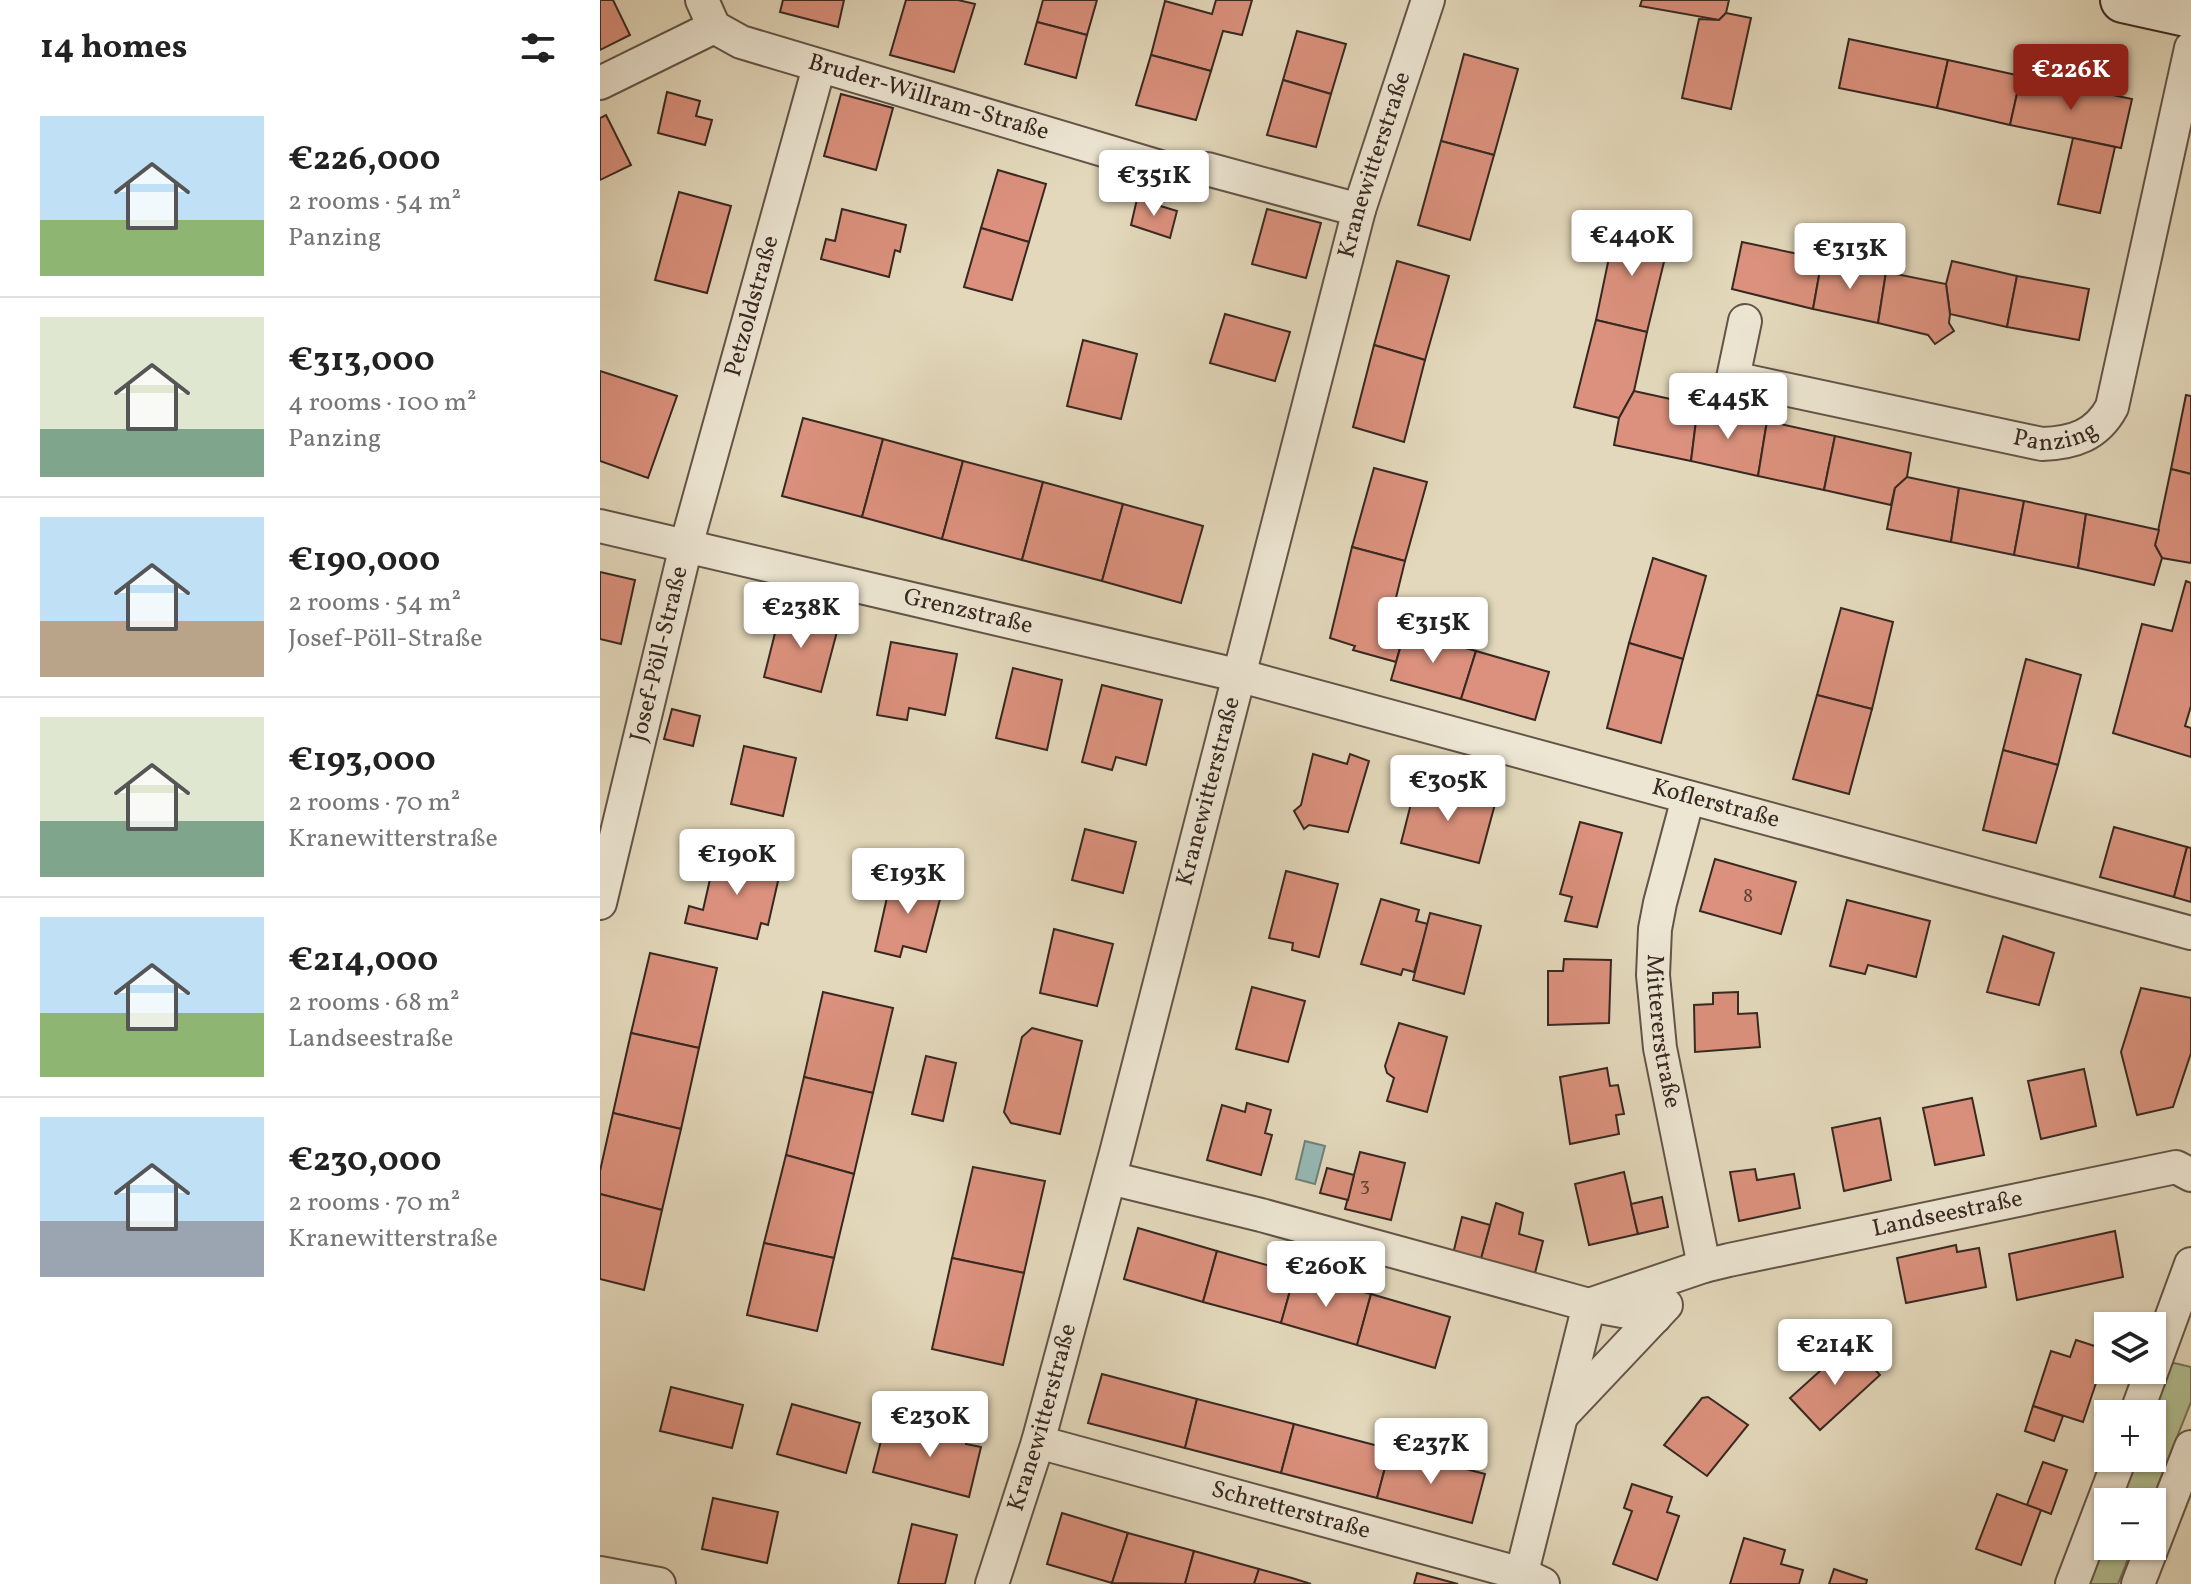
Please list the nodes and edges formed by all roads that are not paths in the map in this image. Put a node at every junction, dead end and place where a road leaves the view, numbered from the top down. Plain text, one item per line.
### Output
1 (1428, 0) edge
2 (2123, 0) edge
3 (708, 13) edge
4 (2191, 15) edge
5 (2191, 48) edge
6 (819, 67) junction
7 (600, 83) edge
8 (1359, 210) junction
9 (1745, 321) dead end
10 (600, 526) edge
11 (686, 546) junction
12 (1241, 676) junction
13 (1688, 798) junction
14 (600, 903) edge
15 (2191, 933) edge
16 (2191, 1175) edge
17 (1110, 1178) junction
18 (2191, 1264) edge
19 (1704, 1266) junction
20 (1589, 1305) junction
21 (1655, 1317) junction
22 (2141, 1400) edge
23 (1562, 1415) junction
24 (1038, 1442) junction
25 (2191, 1447) edge
26 (2115, 1472) edge
27 (600, 1573) edge
28 (1528, 1581) edge
29 (659, 1584) edge
30 (992, 1584) edge
31 (2072, 1584) edge
32 (2138, 1584) edge

1 - 8 street, Kranewitterstraße
2 - 4 street
3 - 6 street, Bruder-Willram-Straße
3 - 7 street
5 - 9 street, Panzing
6 - 8 street, Bruder-Willram-Straße
6 - 11 street, Petzoldstraße
8 - 12 street, Kranewitterstraße
10 - 11 street, Grenzstraße
11 - 12 street, Grenzstraße
11 - 14 street, Josef-Pöll-Straße
12 - 13 street, Koflerstraße
12 - 17 street, Kranewitterstraße
13 - 15 street, Koflerstraße
13 - 19 street, Mittererstraße
16 - 19 street, Landseestraße
17 - 20 street
17 - 24 street, Kranewitterstraße
18 - 22 street
19 - 20 street, Landseestraße
19 - 21 street
20 - 21 street
20 - 23 street
21 - 23 street
23 - 28 street
24 - 28 street, Schretterstraße
24 - 30 street, Kranewitterstraße
25 - 32 street
26 - 31 street
27 - 29 street

